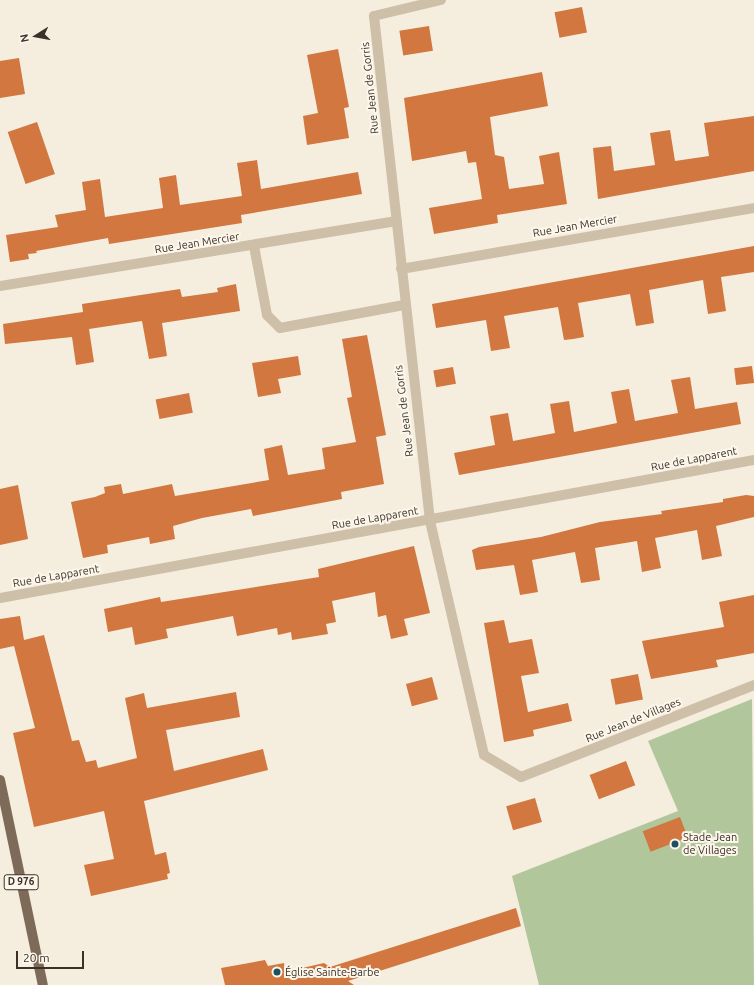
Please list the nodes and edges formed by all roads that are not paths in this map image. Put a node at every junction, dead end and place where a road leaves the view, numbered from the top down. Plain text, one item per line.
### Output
1 (440, 0) edge
2 (754, 208) edge
3 (397, 222) junction
4 (254, 246) junction
5 (401, 269) junction
6 (0, 286) edge
7 (404, 305) junction
8 (754, 460) edge
9 (430, 521) junction
10 (0, 598) edge
11 (754, 686) edge
12 (521, 777) joint
13 (0, 780) edge
14 (43, 985) edge

1 - 3 street, Rue Jean de Gorris
2 - 5 street, Rue Jean Mercier
3 - 4 street, Rue Jean Mercier
3 - 5 street, Rue Jean de Gorris
4 - 6 street, Rue Jean Mercier
4 - 7 street
5 - 7 street, Rue Jean de Gorris
7 - 9 street, Rue Jean de Gorris
8 - 9 street, Rue de Lapparent
9 - 10 street, Rue de Lapparent
9 - 12 street, Rue Jean de Gorris
11 - 12 street, Rue Jean de Villages
13 - 14 main road, D 976

